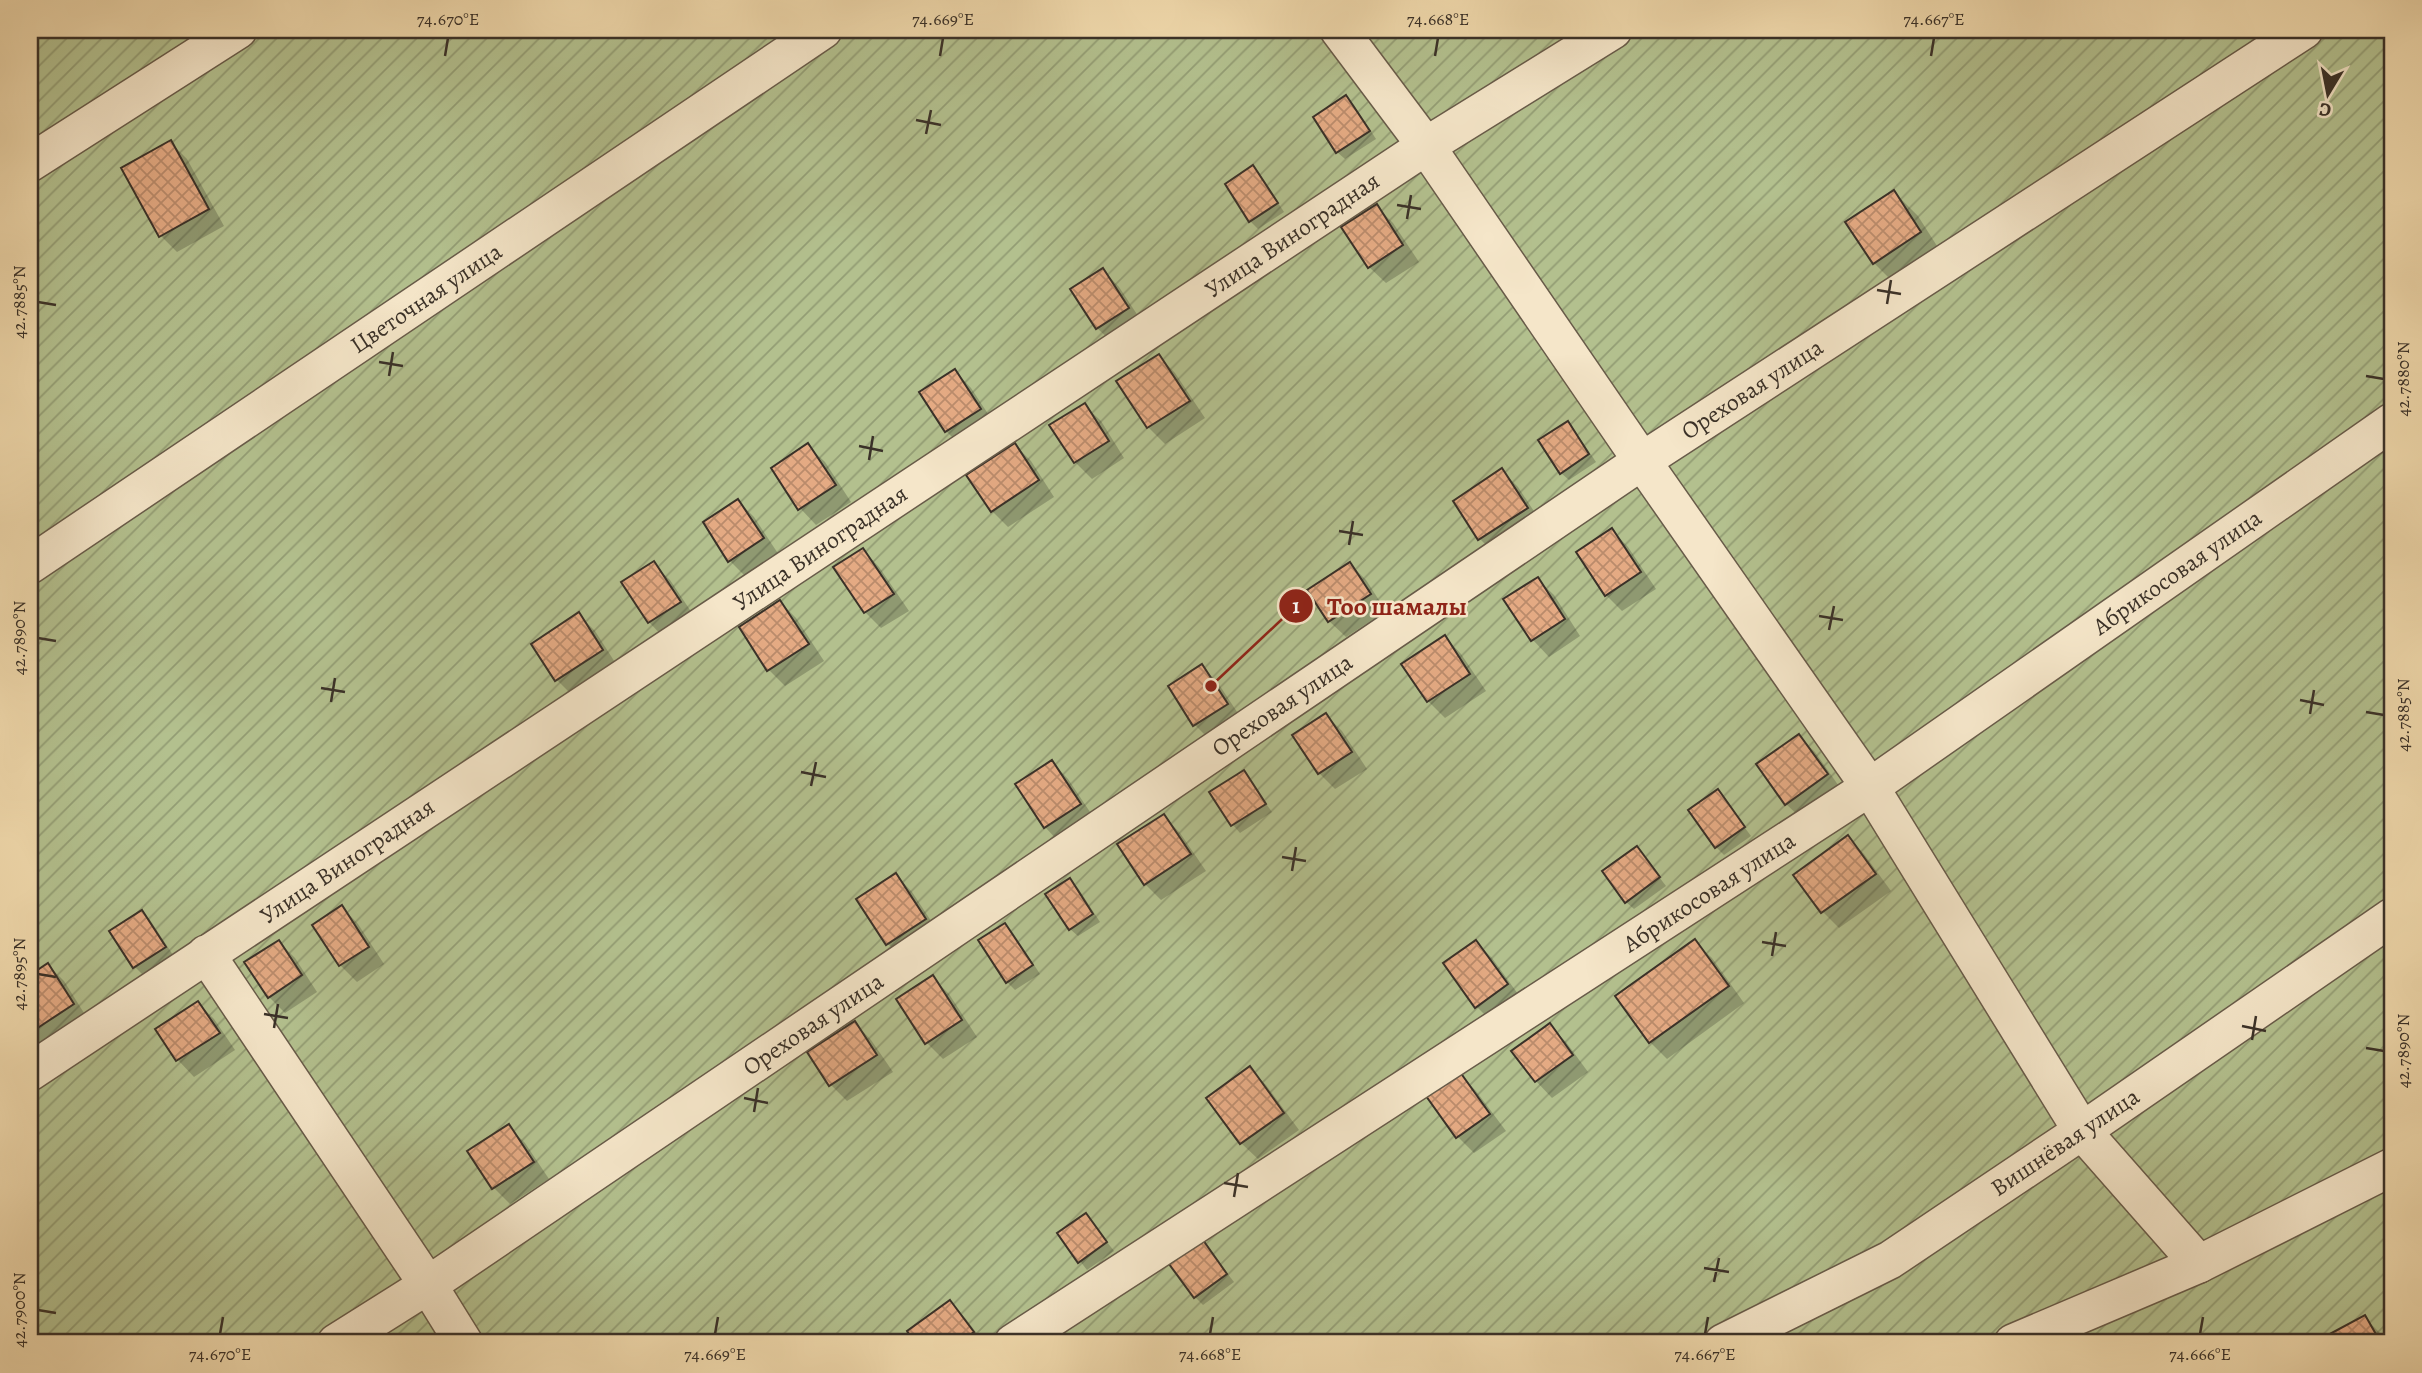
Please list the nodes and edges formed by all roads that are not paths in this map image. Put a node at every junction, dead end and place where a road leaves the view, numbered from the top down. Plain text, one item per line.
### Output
1 (239, 30) edge
2 (823, 30) edge
3 (1339, 30) edge
4 (1613, 30) edge
5 (2304, 30) edge
6 (1426, 146) junction
7 (30, 163) edge
8 (2392, 422) edge
9 (1642, 461) junction
10 (30, 565) edge
11 (1870, 787) junction
12 (2392, 917) edge
13 (206, 954) junction
14 (30, 1072) edge
15 (2082, 1131) junction
16 (2392, 1167) edge
17 (2199, 1264) junction
18 (428, 1285) junction
19 (336, 1343) edge
20 (464, 1343) edge
21 (1013, 1343) edge
22 (1723, 1343) edge
23 (2012, 1343) edge

1 - 7 street
2 - 10 street, Цветочная улица
3 - 6 street
4 - 6 street, Улица Виноградная
5 - 9 street, Ореховая улица
6 - 9 street
6 - 13 street, Улица Виноградная
8 - 11 street, Абрикосовая улица
9 - 11 street
9 - 18 street, Ореховая улица
11 - 15 street
11 - 21 street, Абрикосовая улица
12 - 15 street, Вишнёвая улица
13 - 14 street, Улица Виноградная
13 - 18 street
15 - 17 street
15 - 22 street, Вишнёвая улица
16 - 17 street
17 - 23 street
18 - 19 street, Ореховая улица
18 - 20 street

